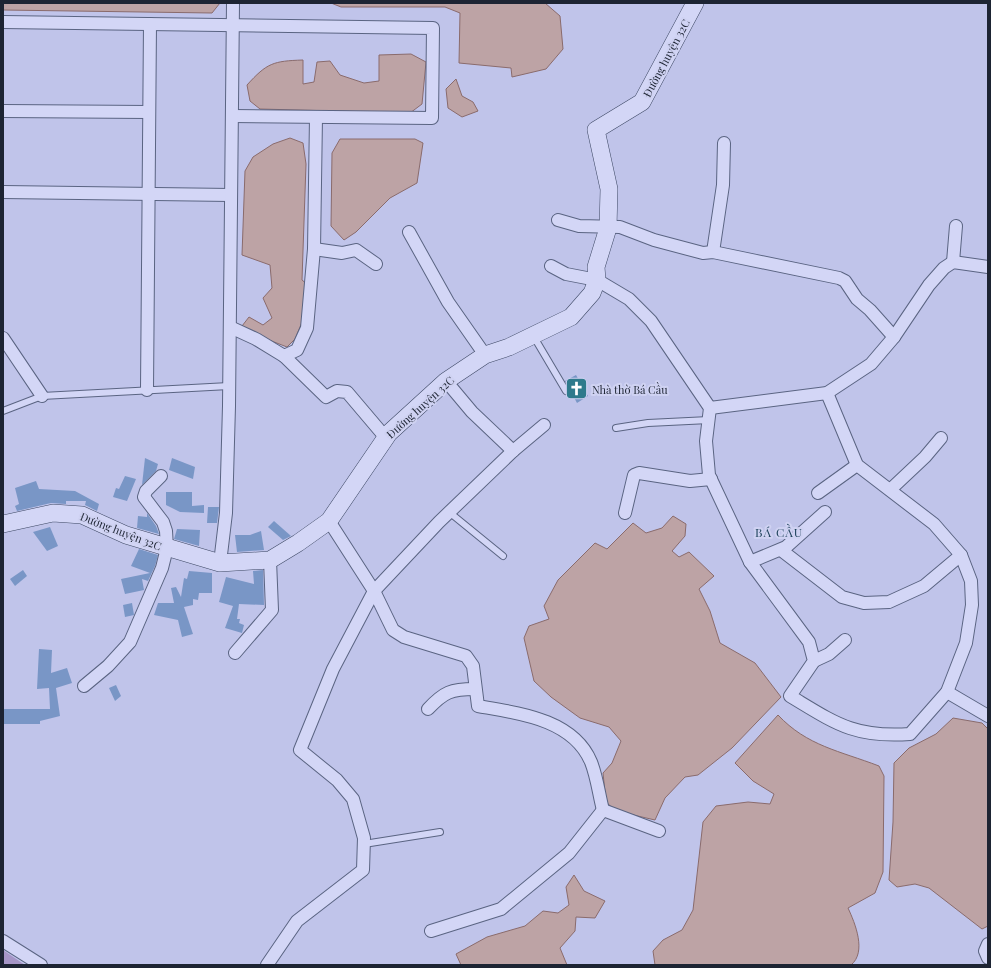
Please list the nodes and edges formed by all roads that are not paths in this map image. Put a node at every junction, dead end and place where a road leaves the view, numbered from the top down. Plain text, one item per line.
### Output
1 (233, 3) edge
2 (695, 3) edge
3 (3, 22) edge
4 (150, 24) junction
5 (232, 26) junction
6 (3, 111) edge
7 (149, 112) junction
8 (232, 116) junction
9 (316, 117) junction
10 (724, 143) dead end
11 (3, 192) edge
12 (148, 194) junction
13 (231, 194) junction
14 (558, 220) dead end
15 (956, 226) dead end
16 (608, 228) junction
17 (409, 232) dead end
18 (314, 249) junction
19 (713, 252) junction
20 (953, 262) junction
21 (376, 264) dead end
22 (551, 266) dead end
23 (988, 267) edge
24 (597, 280) junction
25 (230, 328) junction
26 (533, 336) junction
27 (894, 337) junction
28 (3, 338) edge
29 (485, 355) junction
30 (284, 356) junction
31 (446, 381) junction
32 (229, 386) junction
33 (147, 390) junction
34 (566, 391) dead end
35 (827, 393) junction
36 (42, 396) junction
37 (3, 411) edge
38 (710, 414) junction
39 (544, 426) dead end
40 (616, 428) dead end
41 (386, 438) junction
42 (941, 438) dead end
43 (513, 451) junction
44 (857, 465) junction
45 (160, 476) dead end
46 (710, 479) junction
47 (891, 489) junction
48 (818, 492) dead end
49 (449, 512) junction
50 (825, 512) dead end
51 (625, 513) dead end
52 (329, 521) junction
53 (3, 524) edge
54 (167, 548) junction
55 (781, 550) junction
56 (960, 555) junction
57 (503, 556) dead end
58 (270, 560) junction
59 (750, 562) junction
60 (220, 564) junction
61 (374, 591) junction
62 (845, 640) dead end
63 (235, 653) dead end
64 (814, 661) junction
65 (84, 686) dead end
66 (475, 689) junction
67 (947, 692) junction
68 (428, 709) dead end
69 (988, 716) edge
70 (603, 810) junction
71 (659, 831) dead end
72 (440, 832) dead end
73 (364, 844) junction
74 (431, 931) dead end
75 (3, 941) edge
76 (988, 944) edge
77 (988, 958) edge
78 (41, 965) edge
79 (267, 965) edge

1 - 5 street
2 - 16 street, Đường huyện 32C
3 - 4 street
4 - 5 street
4 - 7 street
5 - 8 street
5 - 9 street
6 - 7 street
7 - 12 street
8 - 9 street
8 - 13 street
9 - 18 street
10 - 19 street
11 - 12 street
12 - 13 street
12 - 33 street
13 - 25 street
14 - 16 street
15 - 20 street
16 - 19 street
16 - 24 street, Đường huyện 32C
17 - 29 street
18 - 21 street
18 - 30 street
19 - 27 street
20 - 23 street
20 - 27 street
22 - 24 street
24 - 26 street, Đường huyện 32C
24 - 38 street
25 - 30 street
25 - 32 street
26 - 29 street, Đường huyện 32C
26 - 34 lane
27 - 35 street
28 - 36 street
29 - 31 street, Đường huyện 32C
30 - 41 street
31 - 41 street, Đường huyện 32C
31 - 43 street
32 - 33 lane
32 - 60 street
33 - 36 lane
35 - 38 street
35 - 44 street
36 - 37 lane
38 - 40 lane
38 - 46 street
39 - 43 street
41 - 52 street, Đường huyện 32C
42 - 47 street
43 - 49 street
44 - 47 street
44 - 48 street
45 - 54 street
46 - 51 street
46 - 59 street
47 - 56 street
49 - 57 lane
49 - 61 street
50 - 55 street
52 - 58 street, Đường huyện 32C
52 - 61 street
53 - 54 street, Đường huyện 32C
54 - 60 street, Đường huyện 32C
54 - 65 street
55 - 56 street
55 - 59 street
56 - 67 street
58 - 60 street, Đường huyện 32C
58 - 63 street
59 - 64 street
61 - 66 street
61 - 73 street
62 - 64 street
64 - 67 street
66 - 68 street
66 - 70 street
67 - 69 street
70 - 71 street
70 - 74 street
72 - 73 lane
73 - 79 street
75 - 78 street
76 - 77 street

